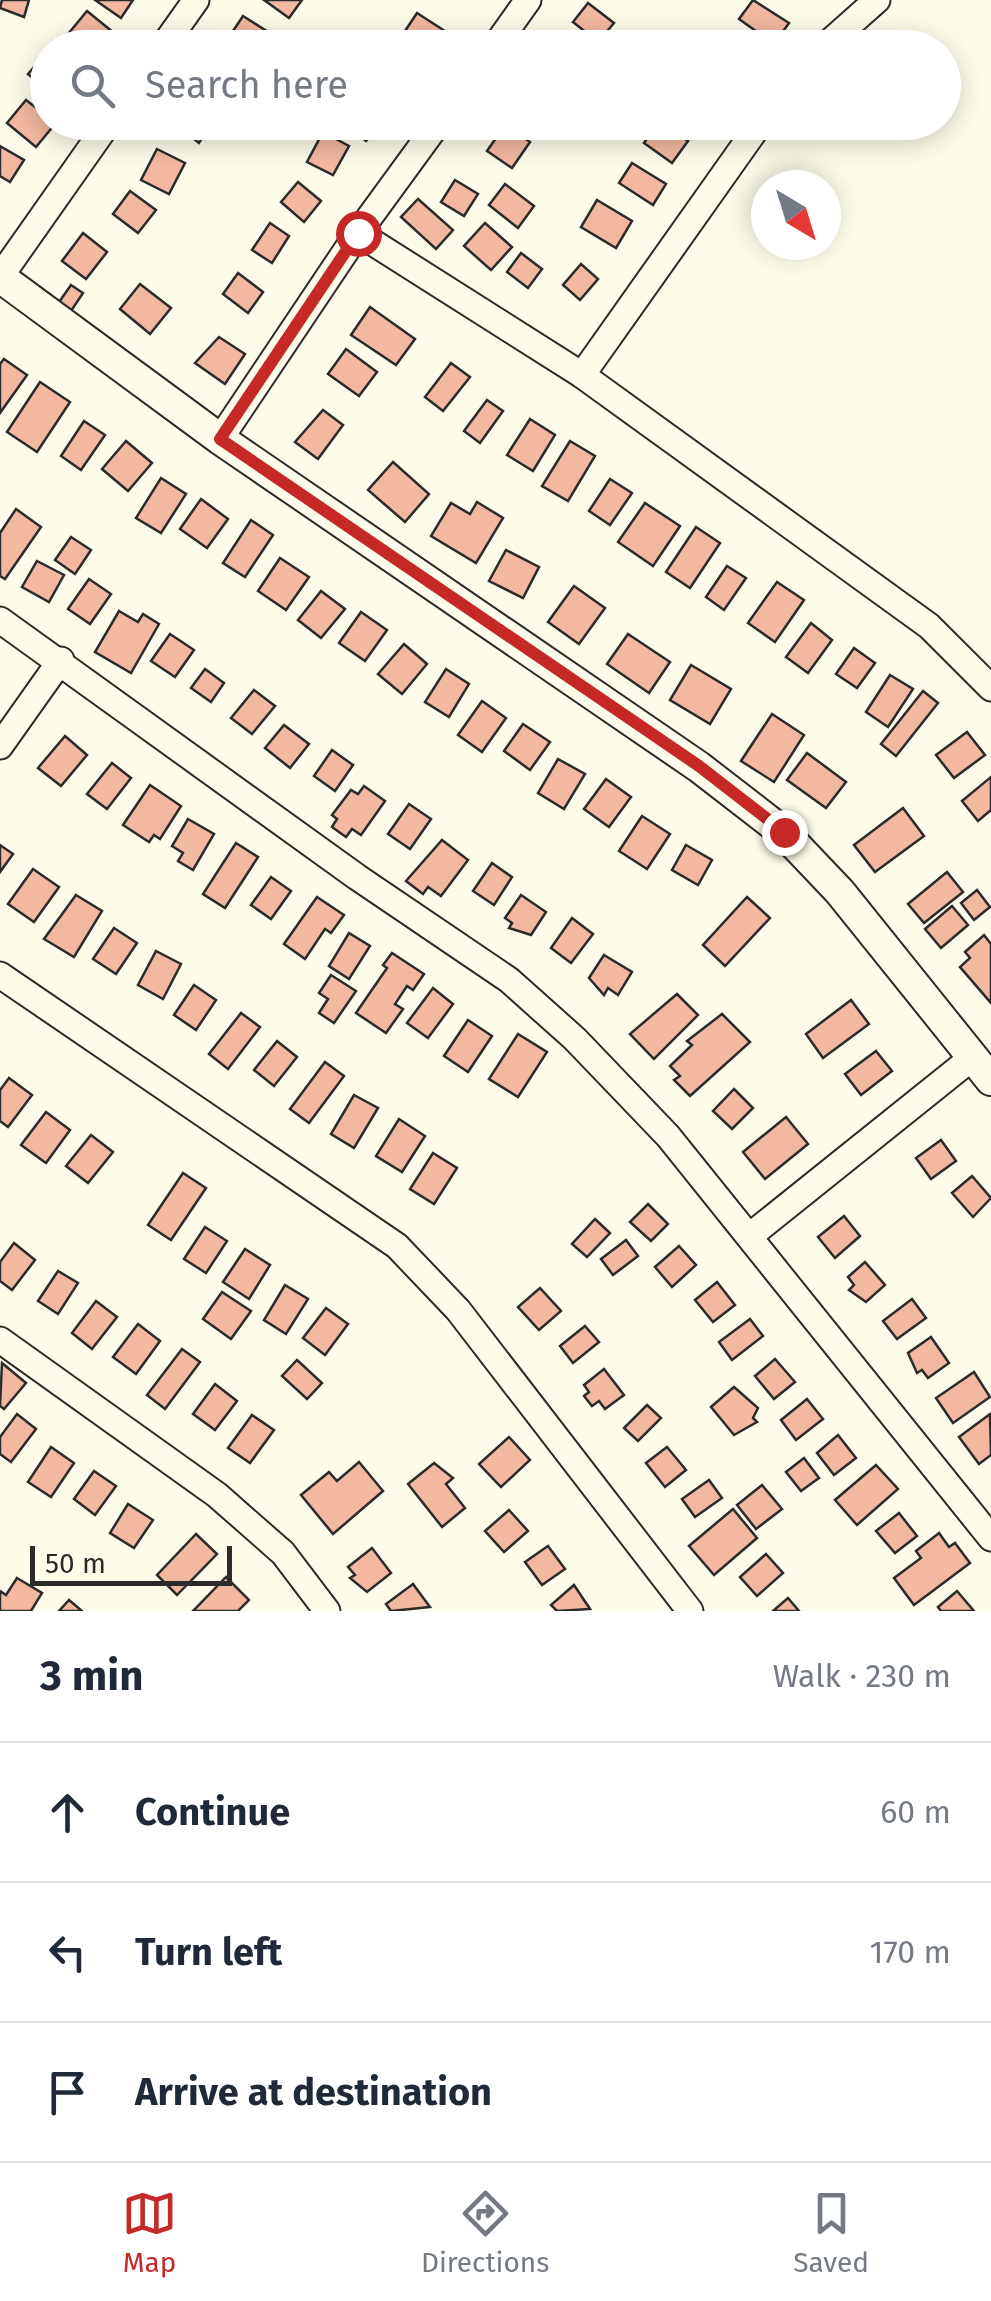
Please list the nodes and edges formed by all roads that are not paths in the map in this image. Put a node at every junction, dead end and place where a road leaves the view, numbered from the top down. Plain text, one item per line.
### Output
1 (196, 0) edge
2 (528, 0) edge
3 (876, 0) edge
4 (175, 30) edge
5 (507, 30) edge
6 (843, 30) edge
7 (96, 140) edge
8 (426, 140) edge
9 (748, 140) edge
10 (358, 233) junction
11 (0, 277) edge
12 (582, 374) junction
13 (220, 439) junction
14 (0, 620) edge
15 (60, 660) junction
16 (991, 688) edge
17 (0, 746) edge
18 (0, 975) edge
19 (982, 1068) edge
20 (751, 1235) junction
21 (0, 1340) edge
22 (991, 1538) edge
23 (327, 1611) edge
24 (690, 1611) edge

1 - 4 street
2 - 5 street
3 - 6 street
7 - 11 street
8 - 10 street
9 - 12 street
10 - 12 street
10 - 13 street
11 - 13 street
12 - 16 street
13 - 19 street
14 - 15 street
15 - 17 street
15 - 20 street
18 - 24 street
19 - 20 street
20 - 22 street
21 - 23 street

